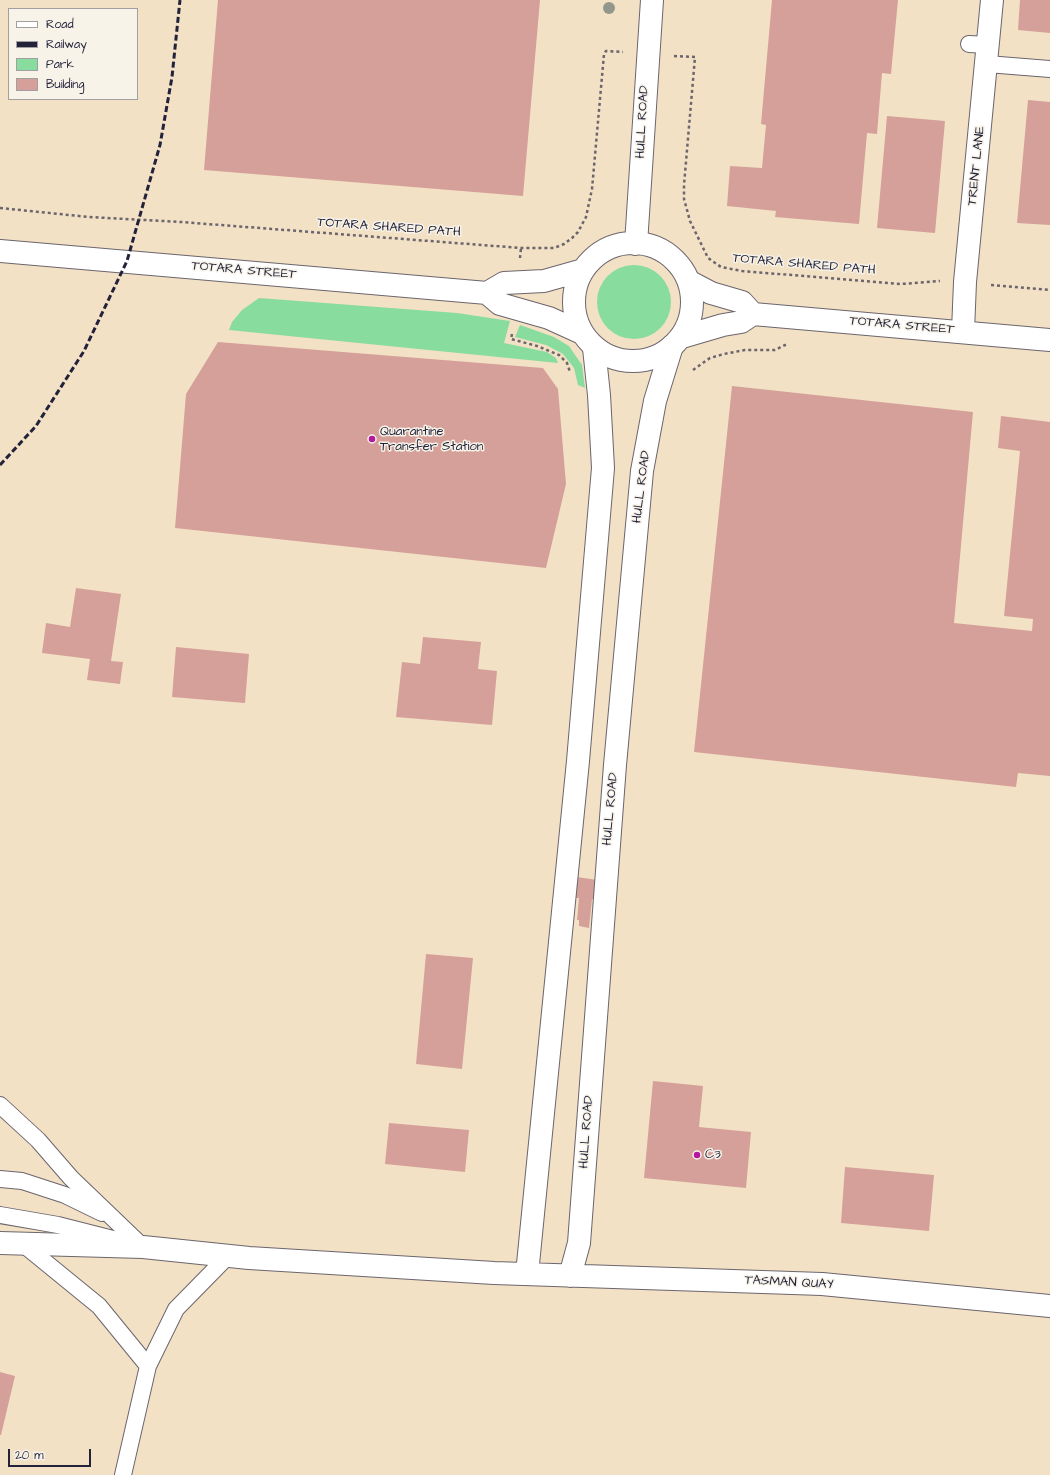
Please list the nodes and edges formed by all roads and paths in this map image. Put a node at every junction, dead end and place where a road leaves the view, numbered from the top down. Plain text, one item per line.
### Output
1 (652, 0) edge
2 (992, 0) edge
3 (981, 51) junction
4 (615, 52) dead end
5 (680, 56) dead end
6 (1050, 69) edge
7 (0, 208) edge
8 (636, 244) junction
9 (0, 251) edge
10 (583, 270) junction
11 (690, 282) junction
12 (965, 282) junction
13 (1050, 290) edge
14 (487, 293) junction
15 (753, 314) junction
16 (513, 329) dead end
17 (963, 331) junction
18 (588, 340) junction
19 (794, 340) dead end
20 (1050, 340) edge
21 (677, 342) junction
22 (690, 372) dead end
23 (571, 377) dead end
24 (0, 1105) edge
25 (0, 1179) edge
26 (0, 1215) edge
27 (116, 1221) junction
28 (0, 1243) edge
29 (23, 1244) junction
30 (143, 1247) junction
31 (228, 1256) junction
32 (527, 1274) junction
33 (570, 1276) junction
34 (1050, 1306) edge
35 (148, 1366) junction
36 (123, 1475) edge

1 - 8 street, HULL ROAD
2 - 3 street, TRENT LANE
3 - 6 lane
3 - 12 street, TRENT LANE
4 - 7 path, TOTARA SHARED PATH
5 - 12 path, TOTARA SHARED PATH
8 - 10 street
8 - 11 street
9 - 14 street, TOTARA STREET
10 - 14 street
10 - 18 street
11 - 15 street
11 - 21 street
12 - 13 path, TOTARA SHARED PATH
12 - 17 street, TRENT LANE
14 - 18 street
15 - 17 street, TOTARA STREET
15 - 21 street
16 - 23 path
17 - 20 street, TOTARA STREET
18 - 21 street
18 - 32 street
19 - 22 path
21 - 33 street, HULL ROAD
24 - 27 lane
25 - 27 lane
26 - 30 lane
27 - 30 lane
28 - 29 street, TASMAN QUAY
29 - 30 street, TASMAN QUAY
29 - 35 lane
30 - 31 street, TASMAN QUAY
31 - 32 street, TASMAN QUAY
31 - 35 lane
32 - 33 street, TASMAN QUAY
33 - 34 street, TASMAN QUAY
35 - 36 lane

